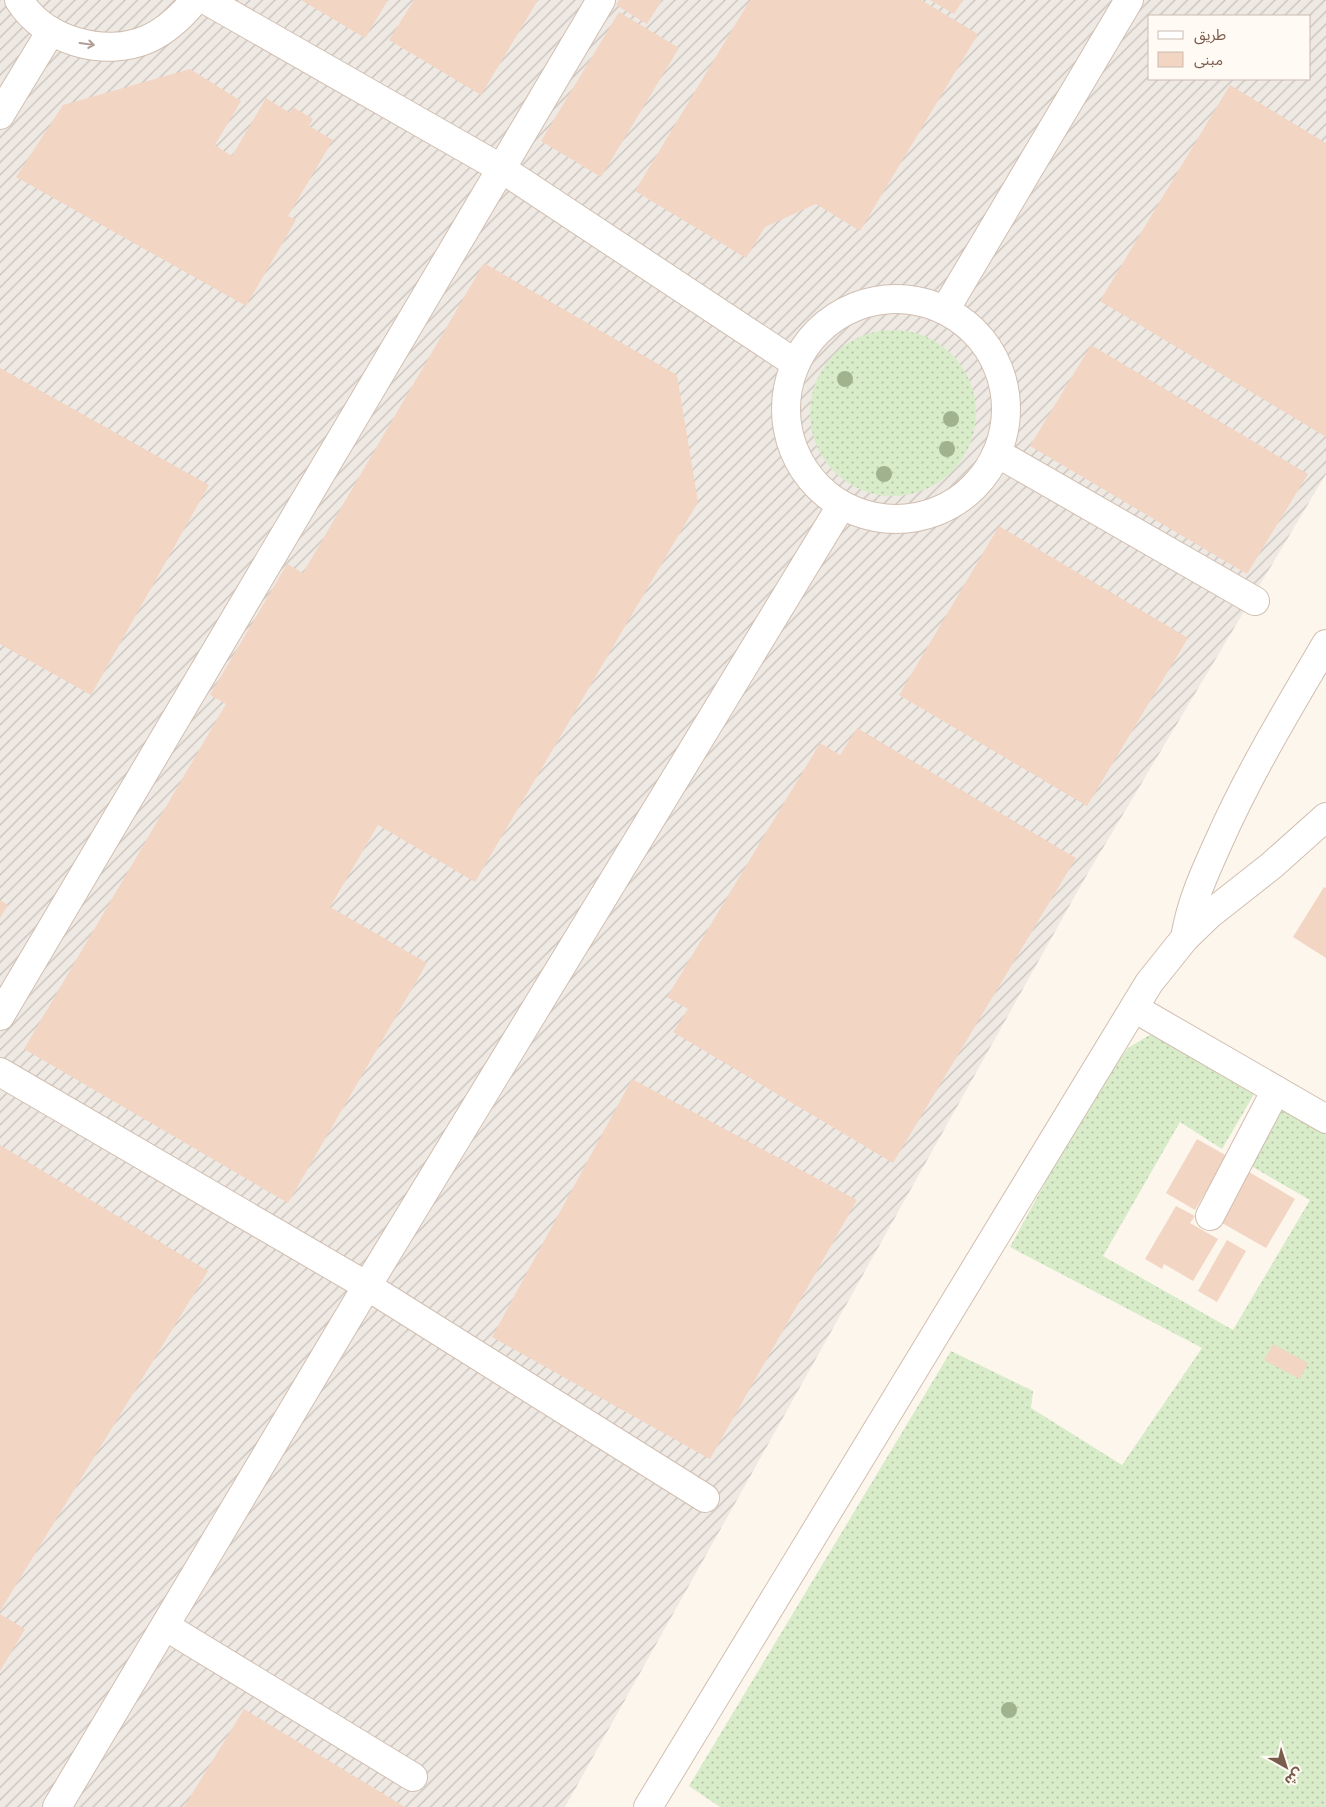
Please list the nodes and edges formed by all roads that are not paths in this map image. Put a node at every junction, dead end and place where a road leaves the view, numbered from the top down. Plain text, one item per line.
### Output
1 (19, 0) edge
2 (195, 0) edge
3 (206, 0) edge
4 (601, 0) edge
5 (1129, 0) edge
6 (51, 31) junction
7 (0, 115) edge
8 (502, 169) junction
9 (945, 310) junction
10 (795, 363) junction
11 (997, 454) junction
12 (841, 506) junction
13 (1255, 601) dead end
14 (1326, 644) edge
15 (1326, 816) edge
16 (1185, 938) junction
17 (1134, 1008) junction
18 (0, 1016) edge
19 (0, 1072) edge
20 (1276, 1090) junction
21 (1326, 1119) edge
22 (1210, 1216) dead end
23 (367, 1286) junction
24 (705, 1498) dead end
25 (165, 1626) junction
26 (413, 1777) dead end
27 (657, 1804) edge
28 (57, 1807) edge

1 - 6 street
6 -> 2 street
3 - 8 street
4 - 8 street
5 - 9 street
6 - 7 street
8 - 10 street
8 - 18 street
9 - 10 street
9 - 11 street
10 - 12 street
11 - 12 street
11 - 13 street
12 - 23 street
14 - 16 street
15 - 16 street
16 - 17 street
17 - 20 street
17 - 27 street
19 - 23 street
20 - 21 street
20 - 22 street
23 - 24 street
23 - 25 street
25 - 26 street
25 - 28 street

